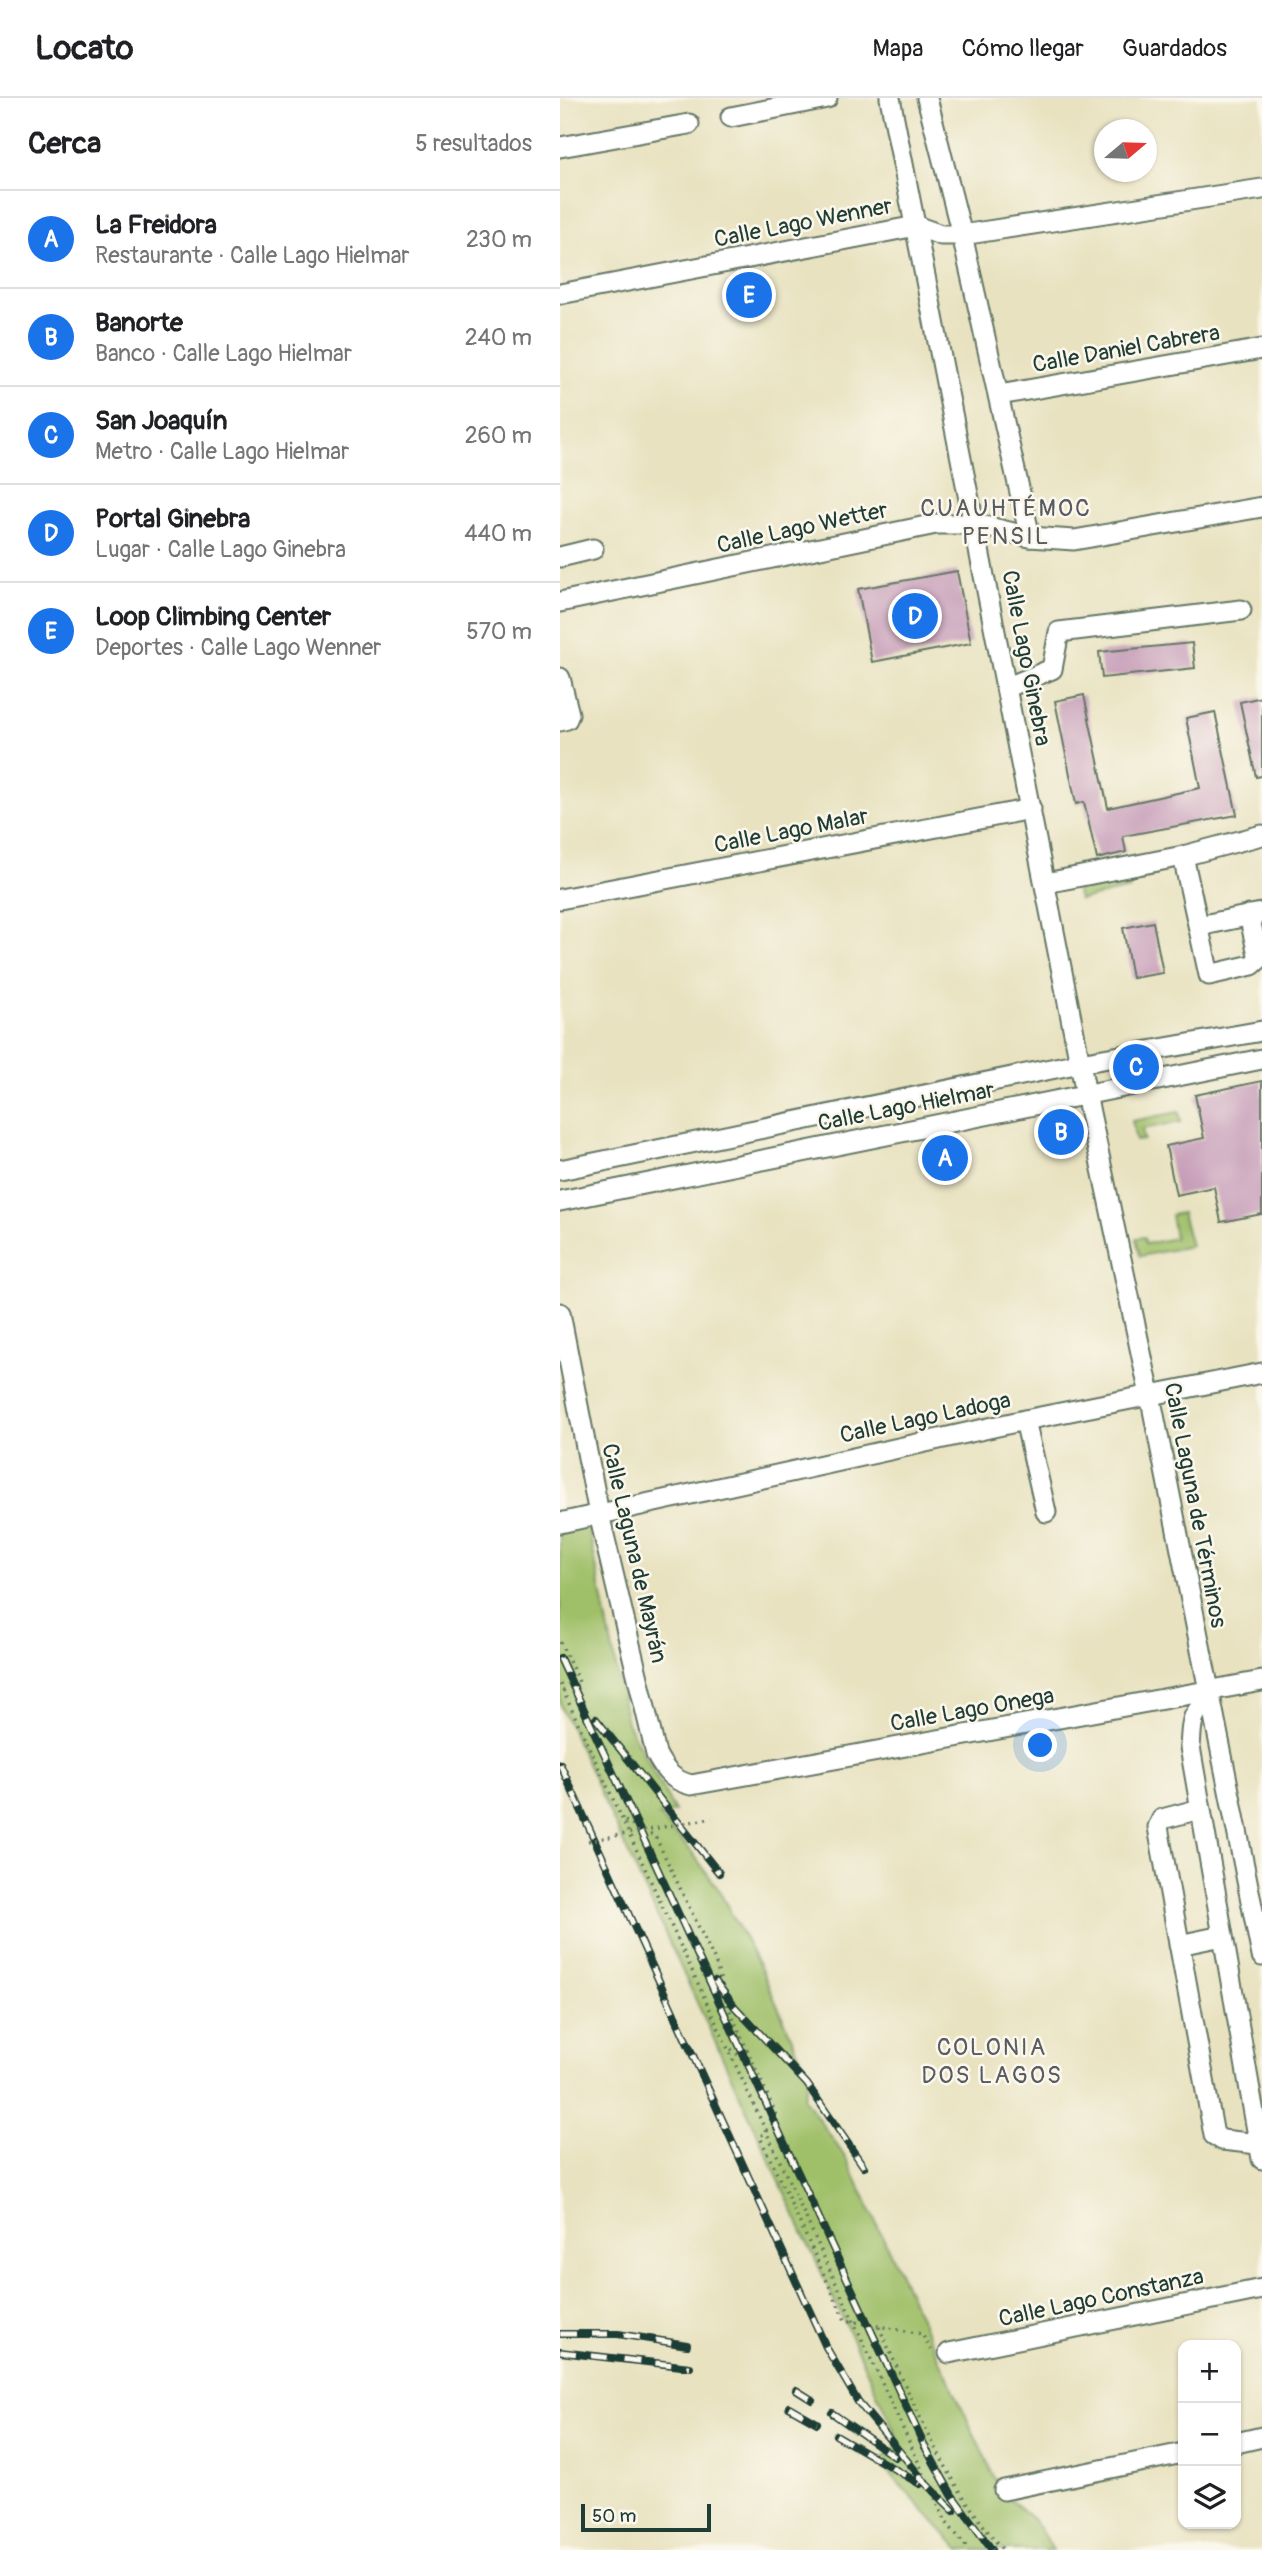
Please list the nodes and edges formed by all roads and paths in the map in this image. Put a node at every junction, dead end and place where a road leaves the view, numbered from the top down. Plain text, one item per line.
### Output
1 (827, 98) edge
2 (890, 98) edge
3 (927, 98) edge
4 (731, 117) dead end
5 (689, 124) dead end
6 (560, 147) edge
7 (1262, 189) edge
8 (916, 226) junction
9 (962, 234) junction
10 (560, 293) edge
11 (1262, 349) edge
12 (999, 395) junction
13 (1262, 507) edge
14 (976, 524) junction
15 (1030, 537) junction
16 (593, 549) dead end
17 (560, 557) edge
18 (560, 602) edge
19 (1241, 610) dead end
20 (560, 678) edge
21 (1007, 687) junction
22 (560, 721) edge
23 (1031, 809) junction
24 (1262, 835) edge
25 (1184, 856) junction
26 (1046, 883) junction
27 (560, 899) edge
28 (1256, 914) edge
29 (1199, 926) junction
30 (1262, 1031) edge
31 (1262, 1059) edge
32 (1080, 1063) junction
33 (1086, 1094) junction
34 (560, 1170) edge
35 (560, 1201) edge
36 (560, 1313) edge
37 (1262, 1373) edge
38 (1150, 1395) junction
39 (1024, 1420) junction
40 (1046, 1513) dead end
41 (599, 1514) junction
42 (560, 1523) edge
43 (560, 1642) edge
44 (1262, 1681) edge
45 (560, 1684) edge
46 (563, 1691) junction
47 (1209, 1696) junction
48 (691, 1785) joint
49 (1200, 1809) junction
50 (712, 1818) dead end
51 (623, 1820) junction
52 (589, 1842) dead end
53 (1222, 1936) junction
54 (1179, 1945) junction
55 (1262, 1956) edge
56 (728, 2046) junction
57 (756, 2070) junction
58 (767, 2130) junction
59 (1260, 2152) edge
60 (1262, 2289) edge
61 (856, 2323) junction
62 (879, 2327) junction
63 (949, 2353) joint
64 (1262, 2437) edge
65 (1241, 2441) edge
66 (1178, 2454) edge
67 (1004, 2490) dead end
68 (969, 2550) edge
69 (1003, 2550) edge

1 - 4 street
2 - 8 street, Calle Lago Ginebra
3 - 9 street, Calle Lago Ginebra
5 - 6 street
7 - 9 street, Calle Lago Wenner
8 - 9 street, Calle Lago Wenner
8 - 10 street, Calle Lago Wenner
8 - 14 street, Calle Lago Ginebra
9 - 12 street, Calle Lago Ginebra
11 - 12 street, Calle Daniel Cabrera
12 - 15 street, Calle Lago Ginebra
13 - 15 street, Calle Lago Wetter
14 - 15 street, Calle Lago Wetter
14 - 18 street, Calle Lago Wetter
14 - 21 street, Calle Lago Ginebra
16 - 17 street
19 - 21 street
20 - 22 street
21 - 23 street, Calle Lago Ginebra
23 - 26 street, Calle Lago Ginebra
23 - 27 street, Calle Lago Malar
24 - 25 street
25 - 26 street
25 - 29 street
26 - 32 street, Calle Lago Ginebra
28 - 29 street
28 - 29 street
30 - 32 street, Calle Lago Hielmar
31 - 33 street, Calle Lago Hielmar
32 - 33 street, Calle Laguna de Términos
32 - 34 street, Calle Lago Hielmar
33 - 35 street, Calle Lago Hielmar
33 - 38 street, Calle Laguna de Términos
36 - 41 street, Calle Laguna de Mayrán
37 - 38 street, Calle Lago Ladoga
38 - 39 street, Calle Lago Ladoga
38 - 47 street, Calle Laguna de Términos
39 - 40 street
39 - 41 street, Calle Lago Ladoga
41 - 42 street, Calle Lago Ladoga
41 - 48 street, Calle Laguna de Mayrán
43 - 46 path
44 - 47 street, Calle Lago Onega
45 - 46 path
46 - 51 path
47 - 48 street, Calle Lago Onega
47 - 49 street
47 - 55 street, Calle Laguna de Términos
49 - 53 street
49 - 54 street
50 - 52 path, bridge
51 - 56 path
51 - 57 path
53 - 54 street
53 - 59 street
54 - 59 street
56 - 57 path
56 - 58 path
57 - 58 path
58 - 61 path
58 - 61 path
60 - 63 street, Calle Lago Constanza
61 - 62 path
61 - 68 path
62 - 63 path
62 - 69 path
64 - 65 street
66 - 67 street

